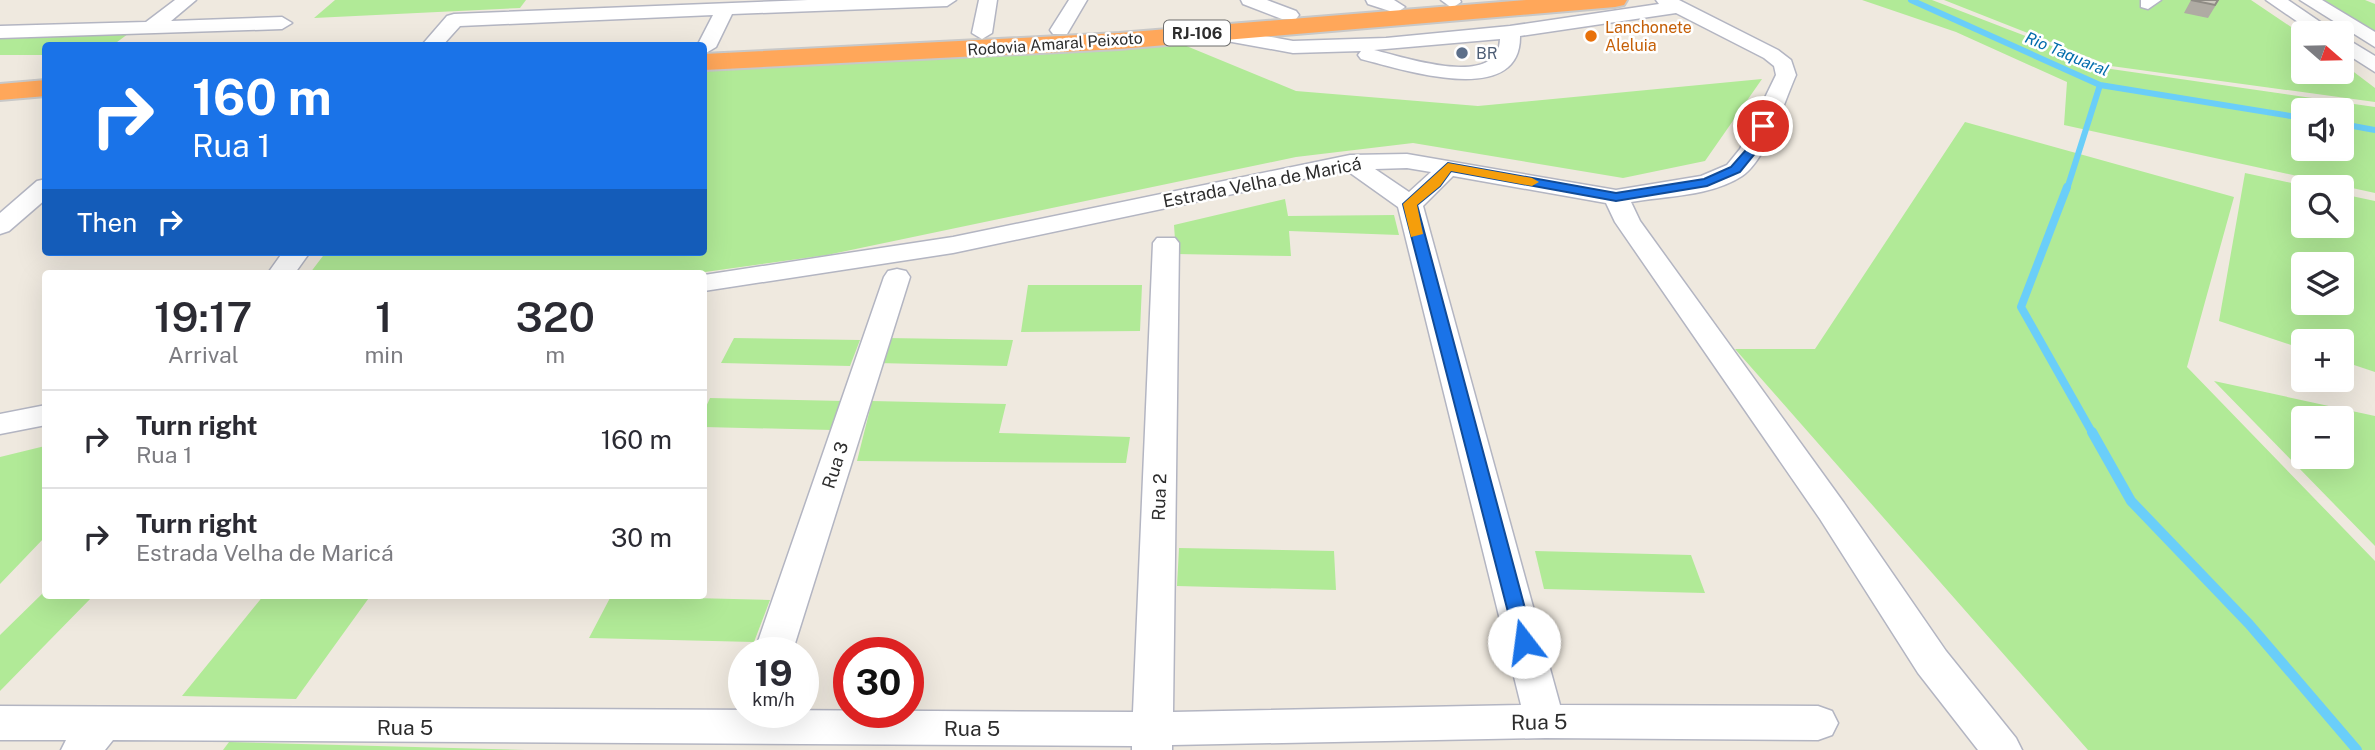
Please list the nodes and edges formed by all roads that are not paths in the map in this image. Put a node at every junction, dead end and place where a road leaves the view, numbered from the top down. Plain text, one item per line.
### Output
1 (187, 0) edge
2 (545, 0) edge
3 (947, 0) edge
4 (988, 0) edge
5 (1077, 0) edge
6 (1251, 0) edge
7 (1615, 0) edge
8 (2275, 0) edge
9 (2309, 0) edge
10 (1457, 1) edge
11 (1386, 3) edge
12 (1672, 3) edge
13 (725, 10) junction
14 (1298, 12) junction
15 (532, 17) junction
16 (2309, 21) edge
17 (282, 23) dead end
18 (152, 26) junction
19 (1060, 30) junction
20 (0, 32) edge
21 (1210, 32) junction
22 (1510, 32) junction
23 (982, 33) junction
24 (2375, 41) edge
25 (131, 42) edge
26 (435, 42) edge
27 (707, 46) edge
28 (1326, 47) junction
29 (2354, 51) edge
30 (707, 52) edge
31 (707, 52) edge
32 (2375, 66) edge
33 (42, 68) edge
34 (0, 69) edge
35 (0, 86) edge
36 (42, 88) edge
37 (42, 88) edge
38 (0, 92) edge
39 (1350, 162) junction
40 (1448, 167) junction
41 (42, 189) edge
42 (1616, 197) junction
43 (1410, 204) junction
44 (0, 226) edge
45 (1166, 243) dead end
46 (294, 256) edge
47 (283, 270) edge
48 (897, 277) dead end
49 (707, 283) edge
50 (42, 416) edge
51 (0, 424) edge
52 (778, 637) edge
53 (1545, 721) junction
54 (0, 723) edge
55 (1818, 723) dead end
56 (747, 730) edge
57 (91, 738) edge
58 (1152, 739) edge
59 (2002, 750) edge

1 - 18 street
2 - 15 street
3 - 13 street
4 - 23 street
5 - 19 street
6 - 14 street
7 - 21 highway, Rodovia Amaral Peixoto / RJ-106
8 - 16 street
9 - 24 street
10 - 11 highway, Rodovia Amaral Peixoto / RJ-106
11 - 14 highway, Rodovia Amaral Peixoto / RJ-106
12 - 22 street
12 - 42 street, Estrada Velha de Maricá
13 - 15 street
13 - 27 street
14 - 19 highway, Rodovia Amaral Peixoto / RJ-106
15 - 26 street
17 - 18 street
18 - 20 street
18 - 25 street
19 - 23 highway, Rodovia Amaral Peixoto / RJ-106
21 - 28 street
21 - 31 highway, Rodovia Amaral Peixoto / RJ-106
22 - 28 street
22 - 28 street
23 - 30 highway, Rodovia Amaral Peixoto / RJ-106
29 - 32 street
33 - 34 highway
35 - 36 highway
37 - 38 highway
39 - 40 street, Estrada Velha de Maricá
39 - 43 street
39 - 49 street, Estrada Velha de Maricá
40 - 42 street, Estrada Velha de Maricá
40 - 43 street
41 - 44 street
42 - 59 street
43 - 53 street
45 - 58 street, Rua 2
46 - 47 street
48 - 52 street, Rua 3
50 - 51 street
53 - 55 street, Rua 5
53 - 58 street, Rua 5
54 - 57 street, Rua 5
56 - 57 street, Rua 5
56 - 58 street, Rua 5

